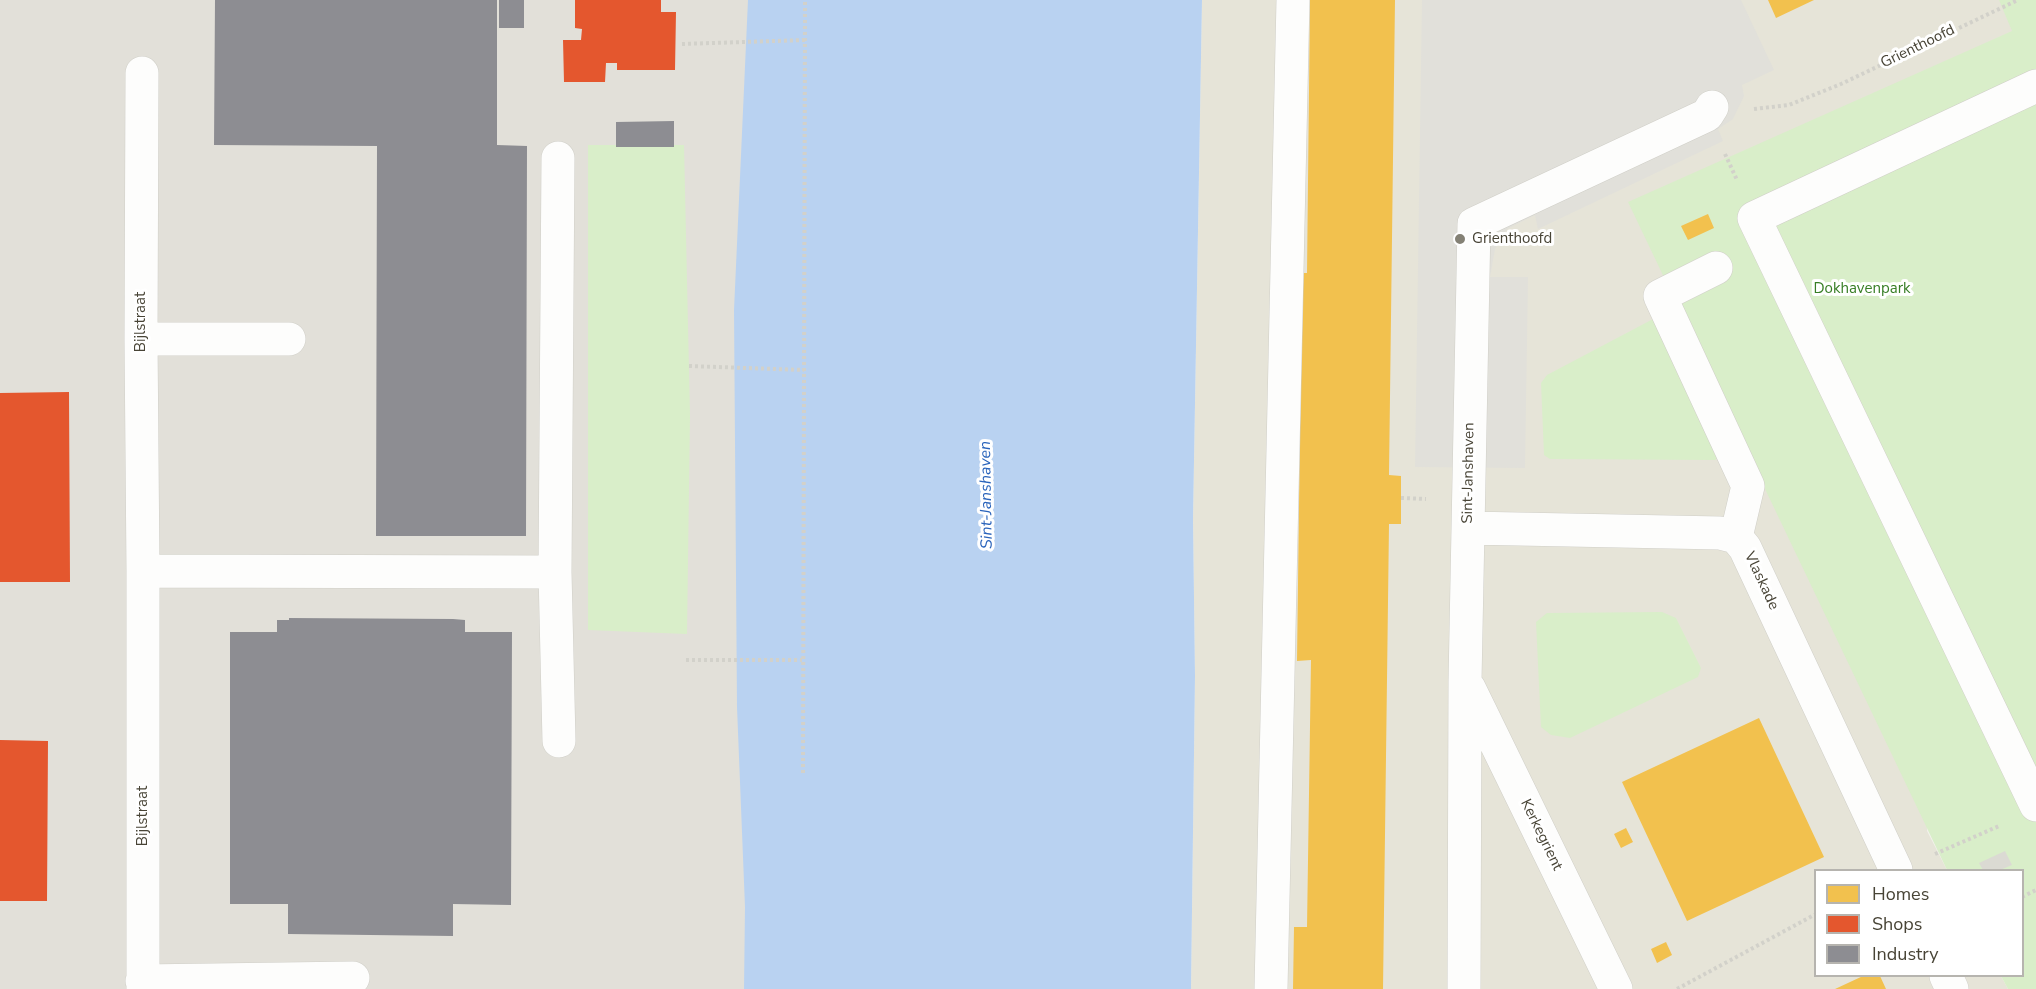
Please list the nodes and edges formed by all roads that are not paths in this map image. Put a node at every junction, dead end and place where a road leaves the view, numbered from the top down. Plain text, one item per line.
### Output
1 (1293, 0) edge
2 (142, 73) dead end
3 (2036, 86) edge
4 (1710, 111) road end
5 (558, 158) dead end
6 (1716, 268) dead end
7 (141, 339) junction
8 (289, 339) dead end
9 (1468, 528) junction
10 (1736, 537) junction
11 (143, 571) junction
12 (555, 572) junction
13 (1465, 681) junction
14 (559, 741) dead end
15 (2036, 805) edge
16 (1896, 869) edge
17 (353, 978) dead end
18 (142, 985) edge
19 (1271, 989) edge
20 (1464, 989) edge
21 (1616, 989) edge

1 - 19 street
2 - 7 street, Bijlstraat
3 - 15 street
4 - 9 street, Sint-Janshaven
5 - 12 street
6 - 10 street
7 - 8 street
7 - 11 street, Bijlstraat
9 - 10 street, Vlaskade
9 - 13 street, Sint-Janshaven
10 - 16 street, Vlaskade
11 - 12 street
11 - 18 street, Bijlstraat
12 - 14 street
13 - 20 street, Sint-Janshaven
13 - 21 street, Kerkegrient
17 - 18 street

